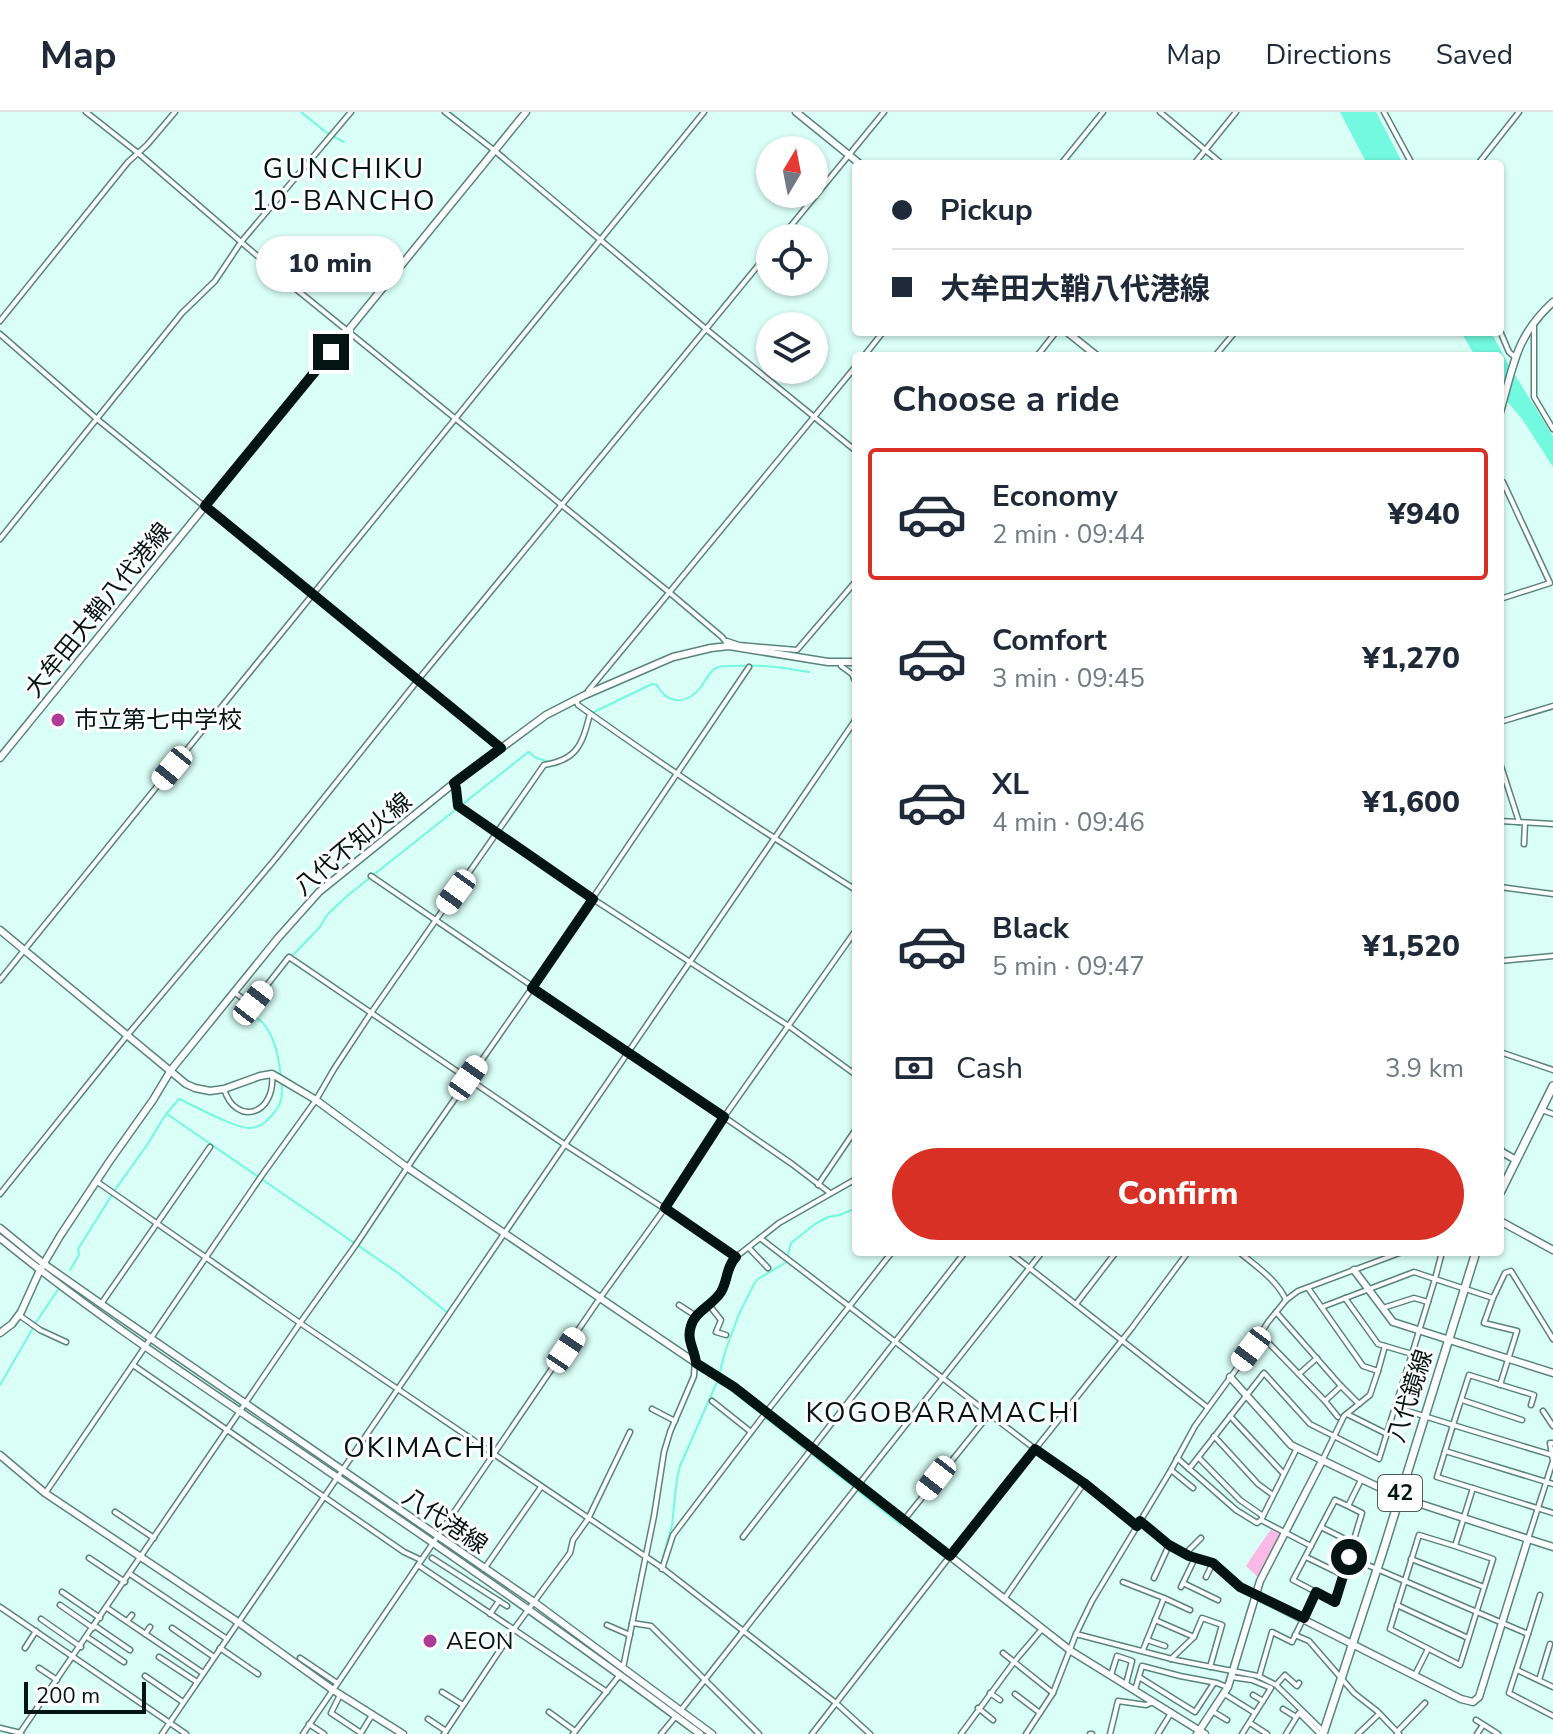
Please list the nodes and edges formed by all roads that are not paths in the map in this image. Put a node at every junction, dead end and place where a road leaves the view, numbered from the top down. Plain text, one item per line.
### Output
1 (86, 112) edge
2 (175, 112) edge
3 (351, 112) edge
4 (445, 112) edge
5 (526, 112) edge
6 (704, 112) edge
7 (796, 112) edge
8 (884, 112) edge
9 (1103, 112) edge
10 (1160, 112) edge
11 (1236, 112) edge
12 (1384, 112) edge
13 (1519, 112) edge
14 (1205, 150) junction
15 (495, 151) junction
16 (138, 153) junction
17 (848, 154) junction
18 (855, 160) edge
19 (1064, 160) edge
20 (1197, 160) edge
21 (1217, 160) edge
22 (1410, 160) edge
23 (1481, 160) edge
24 (792, 224) edge
25 (602, 240) junction
26 (241, 242) junction
27 (756, 268) edge
28 (1553, 302) edge
29 (0, 321) edge
30 (1532, 323) junction
31 (706, 329) junction
32 (348, 330) junction
33 (0, 334) edge
34 (880, 336) edge
35 (1053, 336) edge
36 (1072, 336) edge
37 (1232, 336) edge
38 (1502, 336) edge
39 (867, 352) edge
40 (1040, 352) edge
41 (1092, 352) edge
42 (1218, 352) edge
43 (1515, 359) junction
44 (852, 371) edge
45 (1504, 397) edge
46 (814, 417) junction
47 (455, 418) junction
48 (97, 419) junction
49 (1553, 429) edge
50 (852, 448) edge
51 (1504, 484) edge
52 (562, 505) junction
53 (205, 506) junction
54 (0, 539) edge
55 (852, 586) edge
56 (312, 593) junction
57 (670, 593) junction
58 (1504, 598) edge
59 (728, 644) junction
60 (852, 662) edge
61 (842, 663) junction
62 (749, 667) dead end
63 (852, 674) edge
64 (418, 680) junction
65 (585, 695) junction
66 (576, 700) junction
67 (1553, 706) edge
68 (590, 714) junction
69 (1504, 721) edge
70 (852, 725) edge
71 (501, 748) junction
72 (0, 758) edge
73 (677, 773) junction
74 (1504, 775) edge
75 (454, 783) junction
76 (1504, 821) edge
77 (1519, 822) junction
78 (1525, 823) junction
79 (1553, 824) edge
80 (497, 833) junction
81 (773, 838) junction
82 (1524, 844) dead end
83 (371, 876) dead end
84 (852, 887) edge
85 (1504, 888) edge
86 (1553, 894) edge
87 (593, 899) junction
88 (435, 921) junction
89 (0, 930) edge
90 (852, 936) edge
91 (25, 950) junction
92 (1553, 956) edge
93 (1504, 961) edge
94 (689, 962) junction
95 (0, 980) edge
96 (532, 988) junction
97 (234, 992) junction
98 (371, 1013) junction
99 (790, 1027) junction
100 (128, 1035) junction
101 (627, 1051) junction
102 (1504, 1053) edge
103 (171, 1070) junction
104 (1553, 1070) edge
105 (852, 1072) edge
106 (275, 1076) junction
107 (468, 1078) junction
108 (1553, 1086) edge
109 (224, 1089) junction
110 (316, 1100) junction
111 (1542, 1110) junction
112 (1553, 1114) edge
113 (724, 1117) junction
114 (852, 1135) edge
115 (564, 1144) junction
116 (210, 1147) dead end
117 (1504, 1153) edge
118 (1516, 1160) junction
119 (408, 1168) junction
120 (96, 1181) junction
121 (852, 1181) edge
122 (818, 1185) junction
123 (1504, 1185) edge
124 (830, 1193) junction
125 (0, 1194) edge
126 (665, 1208) junction
127 (1504, 1223) edge
128 (156, 1224) junction
129 (0, 1228) edge
130 (504, 1232) junction
131 (0, 1238) edge
132 (760, 1238) junction
133 (749, 1248) junction
134 (1553, 1250) edge
135 (889, 1256) edge
136 (962, 1256) edge
137 (1014, 1256) edge
138 (1039, 1256) edge
139 (1113, 1256) edge
140 (1185, 1256) edge
141 (1244, 1256) edge
142 (1391, 1256) edge
143 (1441, 1256) edge
144 (1475, 1256) edge
145 (206, 1257) junction
146 (736, 1257) junction
147 (42, 1267) junction
148 (768, 1268) dead end
149 (1030, 1268) junction
150 (1354, 1270) junction
151 (1435, 1279) junction
152 (1308, 1288) junction
153 (1464, 1288) junction
154 (1369, 1289) junction
155 (600, 1298) junction
156 (1345, 1298) junction
157 (1493, 1298) junction
158 (1286, 1300) junction
159 (1428, 1302) junction
160 (101, 1304) junction
161 (1076, 1304) junction
162 (679, 1305) dead end
163 (709, 1305) junction
164 (848, 1307) junction
165 (1322, 1307) junction
166 (1383, 1308) junction
167 (1276, 1312) junction
168 (19, 1315) junction
169 (696, 1316) junction
170 (300, 1323) junction
171 (1419, 1331) junction
172 (0, 1333) edge
173 (726, 1335) dead end
174 (1261, 1335) junction
175 (151, 1338) junction
176 (1120, 1339) junction
177 (1553, 1339) edge
178 (1449, 1340) junction
179 (66, 1342) dead end
180 (895, 1343) junction
181 (1385, 1346) junction
182 (145, 1347) junction
183 (1412, 1354) junction
184 (1317, 1358) junction
185 (1508, 1358) junction
186 (695, 1361) junction
187 (133, 1365) junction
188 (1378, 1371) junction
189 (1553, 1373) edge
190 (1299, 1374) junction
191 (1230, 1377) junction
192 (942, 1379) junction
193 (1500, 1385) junction
194 (1341, 1386) junction
195 (397, 1387) junction
196 (1247, 1395) junction
197 (1462, 1400) junction
198 (712, 1401) dead end
199 (1325, 1401) junction
200 (1359, 1404) junction
201 (1531, 1405) dead end
202 (1207, 1407) junction
203 (1395, 1407) junction
204 (243, 1408) junction
205 (1543, 1411) dead end
206 (655, 1412) dead end
207 (1347, 1414) junction
208 (764, 1415) junction
209 (1230, 1416) junction
210 (1424, 1416) junction
211 (987, 1417) dead end
212 (1338, 1417) dead end
213 (1522, 1420) dead end
214 (675, 1421) junction
215 (1453, 1425) junction
216 (1553, 1426) edge
217 (228, 1430) junction
218 (630, 1432) dead end
219 (751, 1432) junction
220 (1387, 1434) junction
221 (1214, 1436) junction
222 (1334, 1436) junction
223 (1553, 1443) edge
224 (1297, 1448) junction
225 (1035, 1449) junction
226 (810, 1451) junction
227 (1445, 1451) junction
228 (494, 1454) junction
229 (0, 1455) edge
230 (1552, 1455) edge
231 (1177, 1458) junction
232 (1199, 1458) junction
233 (1322, 1461) junction
234 (1189, 1469) junction
235 (1171, 1470) junction
236 (339, 1474) junction
237 (1284, 1474) junction
238 (1361, 1480) junction
239 (1546, 1482) junction
240 (1084, 1483) junction
241 (1553, 1484) edge
242 (541, 1487) junction
243 (856, 1487) junction
244 (1193, 1488) dead end
245 (1473, 1488) junction
246 (45, 1493) junction
247 (324, 1495) junction
248 (1273, 1495) junction
249 (1399, 1497) junction
250 (1348, 1506) junction
251 (1538, 1508) junction
252 (115, 1512) dead end
253 (1553, 1513) edge
254 (1262, 1518) junction
255 (588, 1519) junction
256 (1464, 1519) junction
257 (904, 1520) junction
258 (1139, 1524) junction
259 (1321, 1527) junction
260 (1285, 1532) junction
261 (743, 1537) dead end
262 (154, 1538) junction
263 (1201, 1538) dead end
264 (1528, 1539) junction
265 (435, 1540) junction
266 (1353, 1543) junction
267 (1169, 1545) junction
268 (1311, 1546) junction
269 (1455, 1546) junction
270 (1553, 1547) edge
271 (1185, 1554) junction
272 (950, 1556) junction
273 (141, 1557) junction
274 (645, 1557) junction
275 (1306, 1557) junction
276 (1349, 1557) junction
277 (89, 1558) dead end
278 (432, 1558) dead end
279 (1195, 1558) junction
280 (1411, 1559) junction
281 (420, 1563) junction
282 (1213, 1563) junction
283 (484, 1569) junction
284 (662, 1569) junction
285 (1377, 1569) junction
286 (130, 1574) junction
287 (1343, 1575) junction
288 (1206, 1577) dead end
289 (1154, 1578) dead end
290 (1405, 1581) junction
291 (125, 1582) junction
292 (1123, 1582) dead end
293 (1484, 1587) junction
294 (62, 1592) dead end
295 (1316, 1592) junction
296 (1255, 1595) junction
297 (1540, 1595) dead end
298 (1164, 1598) junction
299 (1004, 1599) junction
300 (1218, 1600) dead end
301 (499, 1601) junction
302 (60, 1605) dead end
303 (531, 1605) junction
304 (1397, 1605) junction
305 (507, 1606) dead end
306 (0, 1607) edge
307 (107, 1608) junction
308 (1190, 1610) dead end
309 (1477, 1612) junction
310 (490, 1614) junction
311 (132, 1615) dead end
312 (100, 1618) junction
313 (1304, 1618) junction
314 (41, 1619) dead end
315 (1155, 1620) junction
316 (127, 1621) junction
317 (238, 1622) junction
318 (632, 1623) junction
319 (1502, 1623) junction
320 (607, 1625) dead end
321 (94, 1627) junction
322 (150, 1627) dead end
323 (172, 1628) dead end
324 (514, 1629) junction
325 (1042, 1629) junction
326 (36, 1631) junction
327 (743, 1631) junction
328 (145, 1634) junction
329 (1076, 1634) junction
330 (1528, 1634) junction
331 (630, 1635) junction
332 (1295, 1635) junction
333 (87, 1637) junction
334 (1194, 1637) junction
335 (1469, 1638) junction
336 (227, 1639) junction
337 (1147, 1640) junction
338 (1353, 1643) junction
339 (1550, 1644) dead end
340 (1165, 1646) dead end
341 (81, 1647) junction
342 (25, 1648) dead end
343 (220, 1648) junction
344 (1428, 1649) junction
345 (130, 1650) dead end
346 (1143, 1650) junction
347 (1071, 1651) junction
348 (1003, 1653) dead end
349 (73, 1657) junction
350 (159, 1657) dead end
351 (214, 1657) junction
352 (300, 1658) dead end
353 (1171, 1659) junction
354 (124, 1662) dead end
355 (1014, 1662) junction
356 (1210, 1667) junction
357 (39, 1668) dead end
358 (1517, 1670) junction
359 (622, 1671) junction
360 (203, 1673) junction
361 (258, 1674) dead end
362 (1232, 1674) junction
363 (1111, 1675) junction
364 (1415, 1675) junction
365 (145, 1676) dead end
366 (1139, 1677) junction
367 (1259, 1677) junction
368 (1342, 1678) junction
369 (57, 1680) junction
370 (705, 1680) junction
371 (1539, 1680) junction
372 (197, 1682) junction
373 (1214, 1683) junction
374 (1299, 1683) dead end
375 (1126, 1684) junction
376 (1276, 1685) junction
377 (335, 1686) junction
378 (1553, 1687) edge
379 (1135, 1690) junction
380 (1225, 1690) junction
381 (442, 1692) dead end
382 (607, 1692) junction
383 (990, 1693) junction
384 (1053, 1693) junction
385 (1015, 1694) dead end
386 (340, 1695) junction
387 (1253, 1695) dead end
388 (1000, 1700) dead end
389 (1263, 1701) junction
390 (183, 1702) junction
391 (1154, 1702) junction
392 (836, 1703) junction
393 (1425, 1703) dead end
394 (463, 1705) junction
395 (978, 1708) junction
396 (1283, 1709) dead end
397 (1212, 1711) junction
398 (549, 1712) dead end
399 (679, 1713) junction
400 (1040, 1713) junction
401 (1171, 1713) junction
402 (1256, 1713) junction
403 (1379, 1714) junction
404 (372, 1715) junction
405 (1553, 1716) edge
406 (1296, 1717) junction
407 (428, 1719) dead end
408 (993, 1720) dead end
409 (1227, 1720) dead end
410 (1476, 1720) dead end
411 (169, 1723) junction
412 (1250, 1723) junction
413 (309, 1724) junction
414 (1483, 1725) junction
415 (0, 1728) edge
416 (574, 1732) edge
417 (21, 1733) edge
418 (445, 1733) edge
419 (1201, 1733) edge
420 (1323, 1733) edge
421 (1398, 1733) edge
422 (162, 1734) edge
423 (186, 1734) edge
424 (303, 1734) edge
425 (324, 1734) edge
426 (403, 1734) edge
427 (661, 1734) edge
428 (700, 1734) edge
429 (712, 1734) edge
430 (759, 1734) edge
431 (812, 1734) edge
432 (870, 1734) edge
433 (961, 1734) edge
434 (1026, 1734) edge
435 (1110, 1734) edge
436 (1158, 1734) edge
437 (1242, 1734) edge
438 (1267, 1734) edge
439 (1286, 1734) edge
440 (1358, 1734) edge
441 (1477, 1734) edge
442 (1498, 1734) edge

1 - 16 street
2 - 16 street
3 - 26 street
4 - 15 street
5 - 15 main road, 大牟田大鞘八代港線
6 - 25 street
7 - 17 main road
8 - 17 street
9 - 19 street
10 - 14 street
11 - 14 street
12 - 22 street
13 - 23 street
14 - 20 street
14 - 21 street
15 - 25 street
15 - 32 main road, 大牟田大鞘八代港線
16 - 26 street
16 - 29 street
17 - 18 main road
17 - 24 street
25 - 31 street
25 - 47 street
26 - 32 street
26 - 48 street
27 - 31 street
28 - 30 main road
30 - 43 main road
30 - 49 street
31 - 46 street
31 - 52 street
32 - 47 street
32 - 53 main road, 大牟田大鞘八代港線
33 - 48 street
34 - 39 street
35 - 40 street
36 - 41 main road
37 - 42 street
38 - 43 street
43 - 45 main road
44 - 46 street
46 - 50 street
46 - 57 street
47 - 52 street
47 - 56 street
48 - 53 street
48 - 54 street
51 - 58 street
52 - 57 street
52 - 64 street
53 - 56 street
53 - 72 main road, 大牟田大鞘八代港線
55 - 59 street
56 - 64 street
56 - 91 street
57 - 59 street
57 - 65 street
59 - 61 main road, 八代不知火線
59 - 65 main road, 八代不知火線
60 - 61 main road, 八代不知火線
61 - 63 street
62 - 73 street
64 - 71 street
64 - 100 street
65 - 66 main road, 八代不知火線
66 - 68 street
66 - 71 main road, 八代不知火線
67 - 69 street
68 - 73 street
68 - 80 street
70 - 81 street
71 - 75 main road, 八代不知火線
73 - 81 street
73 - 87 street
74 - 77 street
75 - 80 street
75 - 97 main road, 八代不知火線
76 - 77 street
77 - 78 street
78 - 79 street
78 - 82 street
80 - 87 street
80 - 88 street
81 - 84 street
81 - 94 street
83 - 88 street
85 - 86 street
87 - 94 street
87 - 96 street
88 - 96 street
88 - 98 street
89 - 91 main road
90 - 99 street
91 - 95 street
91 - 100 main road
92 - 93 street
94 - 99 street
94 - 101 street
96 - 101 street
96 - 107 street
97 - 98 street
97 - 103 main road, 八代不知火線
98 - 107 street
98 - 110 street
99 - 105 street
99 - 113 street
100 - 103 main road
100 - 125 street
101 - 113 street
101 - 115 street
102 - 104 street
103 - 109 main road
103 - 120 main road, 八代不知火線
106 - 109 main road
106 - 109 street
106 - 110 main road
107 - 115 street
107 - 119 street
108 - 111 main road
110 - 119 main road
110 - 145 street
111 - 112 street
111 - 118 main road
113 - 122 street
113 - 126 street
114 - 122 street
115 - 126 street
115 - 130 street
116 - 128 street
117 - 118 main road
118 - 123 main road
119 - 130 main road
119 - 170 street
120 - 128 street
120 - 147 main road, 八代不知火線
121 - 124 street
122 - 124 street
124 - 132 street
126 - 146 street
126 - 155 street
127 - 134 main road
128 - 145 street
128 - 160 street
129 - 147 main road, 八代港線
130 - 155 main road
130 - 195 street
131 - 147 main road, 八代港線
132 - 133 street
132 - 164 street
133 - 146 street
133 - 148 street
135 - 164 street
136 - 180 street
137 - 149 street
138 - 149 street
139 - 161 street
140 - 176 street
141 - 158 street
142 - 150 street
143 - 151 street
144 - 153 main road, 八代鏡線 / 42
145 - 170 street
145 - 175 street
146 - 163 street
147 - 160 main road, 八代港線
147 - 168 main road, 八代不知火線
147 - 182 main road, 八代港線
149 - 161 street
149 - 192 street
150 - 152 street
150 - 154 main road
151 - 153 street
151 - 154 street
151 - 159 street
152 - 158 street
152 - 165 street
153 - 157 street
153 - 178 main road, 八代鏡線 / 42
154 - 156 street
154 - 166 main road
155 - 186 main road
155 - 228 street
156 - 165 street
156 - 181 street
157 - 177 street
157 - 185 street
158 - 167 street
159 - 166 street
159 - 171 street
160 - 175 main road, 八代港線
161 - 176 street
162 - 169 street
163 - 169 street
163 - 173 street
164 - 180 street
164 - 208 street
165 - 188 street
166 - 171 main road
167 - 174 street
167 - 184 street
168 - 172 main road, 八代不知火線
168 - 179 street
169 - 186 street
170 - 195 street
170 - 204 street
171 - 178 main road
171 - 183 street
174 - 190 street
174 - 191 street
175 - 182 street
175 - 204 main road, 八代港線
176 - 202 street
176 - 225 street
178 - 185 main road
178 - 210 main road, 八代鏡線 / 42
180 - 192 street
180 - 226 street
181 - 183 street
181 - 188 street
182 - 187 street
182 - 204 main road, 八代港線
183 - 203 street
184 - 190 street
184 - 194 street
185 - 189 main road
185 - 193 street
186 - 208 main road
186 - 214 street
187 - 217 street
187 - 246 street
188 - 200 street
190 - 199 street
191 - 196 main road
191 - 202 street
192 - 225 street
192 - 243 street
193 - 197 street
193 - 201 street
194 - 199 street
194 - 200 street
195 - 228 street
195 - 236 street
196 - 209 street
196 - 222 street
196 - 224 main road
197 - 213 street
197 - 215 street
198 - 219 street
199 - 212 street
200 - 207 street
202 - 231 street
203 - 210 street
203 - 220 street
204 - 217 street
204 - 236 main road, 八代港線
205 - 216 street
206 - 214 street
207 - 220 street
207 - 222 street
208 - 219 street
208 - 226 main road
209 - 221 street
209 - 237 street
210 - 215 street
210 - 249 main road, 八代鏡線 / 42
211 - 257 street
214 - 274 street
215 - 227 street
215 - 230 street
217 - 247 street
217 - 262 street
218 - 255 street
219 - 284 street
220 - 222 street
221 - 232 street
221 - 248 street
222 - 233 street
223 - 230 street
224 - 233 main road
224 - 237 street
225 - 240 street
225 - 272 street
226 - 243 main road
226 - 261 street
227 - 239 street
227 - 245 street
228 - 242 street
228 - 265 street
229 - 246 main road
230 - 239 street
231 - 234 street
231 - 235 street
232 - 234 street
232 - 254 street
233 - 238 main road
233 - 260 main road
234 - 254 street
235 - 244 street
235 - 258 street
236 - 247 street
236 - 265 main road, 八代港線
237 - 248 street
238 - 249 main road
238 - 250 street
239 - 241 street
239 - 251 street
240 - 258 street
240 - 299 street
242 - 255 street
242 - 283 street
243 - 257 main road
243 - 327 street
245 - 251 street
245 - 256 street
246 - 273 main road
247 - 281 street
247 - 317 street
248 - 254 street
249 - 256 main road
249 - 285 main road, 八代鏡線 / 42
250 - 259 street
250 - 266 street
251 - 253 street
251 - 264 street
252 - 262 street
254 - 260 street
255 - 274 street
255 - 303 street
256 - 264 main road
256 - 269 street
257 - 272 main road
258 - 267 street
258 - 329 street
259 - 266 street
259 - 268 street
260 - 268 street
260 - 296 main road
262 - 273 street
263 - 271 street
264 - 270 main road
264 - 319 main road
265 - 281 street
265 - 283 main road, 八代港線
265 - 303 main road, 八代港線
266 - 276 street
267 - 271 street
267 - 289 street
268 - 275 street
269 - 280 street
269 - 293 street
271 - 279 street
272 - 299 main road
272 - 392 street
273 - 286 street
273 - 317 main road
274 - 284 street
274 - 318 street
275 - 287 street
275 - 295 street
276 - 285 street
276 - 287 street
277 - 291 street
278 - 301 street
279 - 282 street
279 - 300 street
280 - 290 street
280 - 293 street
281 - 310 street
281 - 377 street
282 - 288 street
282 - 296 street
283 - 303 main road, 八代港線
284 - 327 street
285 - 290 street
285 - 338 main road, 八代鏡線 / 42
286 - 291 street
286 - 336 street
287 - 295 street
290 - 304 street
290 - 309 street
291 - 307 street
292 - 298 street
293 - 309 street
294 - 312 street
295 - 313 street
296 - 313 main road
296 - 362 main road
297 - 330 street
298 - 308 street
298 - 315 street
299 - 325 main road
301 - 305 street
301 - 310 street
302 - 321 street
303 - 324 street
303 - 359 main road, 八代港線
304 - 335 street
304 - 344 street
306 - 326 street
307 - 312 street
307 - 316 street
309 - 319 street
309 - 335 street
310 - 324 street
311 - 316 street
312 - 321 street
313 - 332 street
313 - 338 main road
314 - 341 street
315 - 334 street
315 - 337 street
316 - 328 street
317 - 336 street
317 - 377 main road
318 - 331 street
318 - 370 street
319 - 330 street
319 - 364 main road
320 - 331 street
321 - 333 street
321 - 345 street
322 - 328 street
323 - 351 street
324 - 382 street
324 - 394 street
325 - 347 main road
325 - 355 street
326 - 342 street
326 - 349 street
327 - 370 street
327 - 392 street
328 - 360 street
329 - 346 street
329 - 347 street
330 - 358 street
331 - 359 street
332 - 367 street
332 - 368 street
333 - 341 street
333 - 354 street
334 - 353 street
334 - 356 street
335 - 344 street
336 - 343 street
337 - 340 street
337 - 346 street
338 - 364 main road
338 - 368 main road, 八代鏡線 / 42
339 - 371 street
341 - 349 street
343 - 351 street
343 - 361 street
344 - 364 street
346 - 353 street
347 - 363 main road
347 - 384 street
348 - 355 street
349 - 369 street
349 - 411 street
350 - 372 street
351 - 360 street
352 - 377 street
353 - 356 street
355 - 383 street
355 - 384 street
356 - 362 street
357 - 369 street
358 - 371 street
358 - 405 street
359 - 382 street
359 - 399 main road, 八代港線
360 - 372 street
362 - 367 street
362 - 380 main road
362 - 389 street
363 - 375 main road
363 - 375 street
365 - 390 street
366 - 373 street
366 - 373 street
366 - 379 street
367 - 376 street
368 - 403 street
368 - 420 main road, 八代鏡線 / 42
369 - 417 street
370 - 399 street
370 - 430 street
371 - 378 street
372 - 390 street
373 - 380 street
374 - 376 street
375 - 379 main road
376 - 420 street
377 - 386 main road
377 - 413 street
379 - 391 main road
380 - 397 main road
380 - 402 street
381 - 394 street
382 - 416 street
383 - 388 street
383 - 395 street
384 - 400 street
385 - 400 street
386 - 404 main road
386 - 404 street
387 - 389 street
389 - 402 street
390 - 411 street
391 - 401 main road
391 - 435 street
392 - 431 street
392 - 432 street
393 - 421 street
394 - 418 street
395 - 408 street
395 - 433 street
396 - 406 street
397 - 409 street
397 - 419 main road
398 - 416 street
399 - 427 street
399 - 428 main road, 八代港線
399 - 429 main road, 八代港線
400 - 434 street
401 - 419 main road
401 - 436 street
402 - 412 street
403 - 421 street
403 - 440 street
404 - 426 main road
406 - 420 street
406 - 439 street
407 - 418 street
410 - 414 street
411 - 422 street
411 - 423 street
412 - 437 street
412 - 438 street
413 - 424 street
413 - 425 street
414 - 441 street
414 - 442 street
415 - 417 street

